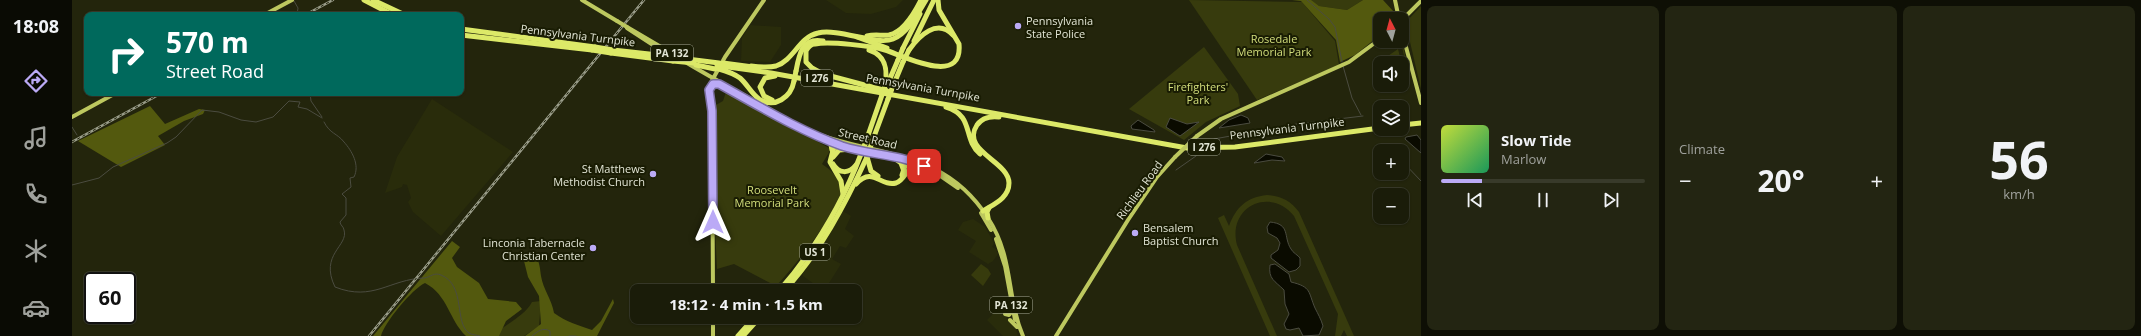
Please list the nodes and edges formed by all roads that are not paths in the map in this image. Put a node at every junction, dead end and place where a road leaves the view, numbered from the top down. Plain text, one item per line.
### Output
1 (292, 0) edge
2 (364, 0) edge
3 (373, 0) edge
4 (582, 0) edge
5 (764, 0) edge
6 (921, 0) edge
7 (927, 0) edge
8 (934, 0) edge
9 (938, 0) edge
10 (1395, 0) edge
11 (1421, 1) edge
12 (1396, 8) junction
13 (270, 12) edge
14 (393, 12) edge
15 (393, 12) edge
16 (1397, 12) edge
17 (1399, 12) edge
18 (1409, 13) edge
19 (627, 27) junction
20 (464, 29) edge
21 (464, 35) edge
22 (856, 36) junction
23 (863, 36) junction
24 (802, 41) junction
25 (832, 43) junction
26 (1373, 44) edge
27 (860, 47) junction
28 (1406, 48) edge
29 (594, 49) junction
30 (909, 50) junction
31 (612, 51) junction
32 (685, 61) junction
33 (901, 61) junction
34 (746, 66) junction
35 (719, 67) junction
36 (794, 71) junction
37 (703, 72) junction
38 (712, 79) junction
39 (794, 79) junction
40 (719, 84) junction
41 (709, 90) junction
42 (885, 90) junction
43 (110, 96) edge
44 (926, 101) junction
45 (1421, 103) edge
46 (72, 117) edge
47 (1034, 120) junction
48 (1421, 122) edge
49 (1409, 123) edge
50 (1373, 128) edge
51 (1373, 128) edge
52 (826, 140) junction
53 (837, 143) junction
54 (853, 149) junction
55 (832, 151) junction
56 (893, 156) junction
57 (867, 157) junction
58 (833, 158) junction
59 (909, 160) junction
60 (859, 161) junction
61 (924, 166) junction
62 (905, 173) junction
63 (849, 195) junction
64 (842, 199) junction
65 (991, 206) junction
66 (982, 211) junction
67 (988, 218) junction
68 (713, 284) edge
69 (784, 284) edge
70 (789, 284) edge
71 (1012, 308) junction
72 (1005, 314) dead end
73 (1010, 320) dead end
74 (714, 324) edge
75 (749, 324) edge
76 (754, 324) edge
77 (1017, 327) junction
78 (713, 336) edge
79 (738, 336) edge
80 (743, 336) edge
81 (1022, 336) edge
82 (1056, 336) edge

1 - 13 main road
2 - 14 highway
3 - 15 highway
4 - 19 main road, Street Road / PA 132, bridge
5 - 35 main road
6 - 23 highway
7 - 23 highway
7 - 33 highway, US 1, bridge
8 - 30 highway, US 1
9 - 27 highway
10 - 12 main road
11 - 18 main road
12 - 16 main road
12 - 17 main road
19 - 37 main road, Street Road / PA 132
19 - 38 main road, Street Road / PA 132
20 - 29 highway, Pennsylvania Turnpike / I 276
21 - 29 highway, Pennsylvania Turnpike / I 276
22 - 23 highway
22 - 24 highway
22 - 30 highway
24 - 34 highway
24 - 36 highway
25 - 27 highway
25 - 36 highway
25 - 42 highway
26 - 82 main road, Richlieu Road, bridge
27 - 42 highway
28 - 45 main road
29 - 31 highway, Pennsylvania Turnpike / I 276, bridge
30 - 33 highway, US 1, bridge
31 - 32 highway, Pennsylvania Turnpike / I 276, bridge
31 - 32 highway, Pennsylvania Turnpike / I 276, bridge
32 - 35 highway, Pennsylvania Turnpike / I 276
32 - 35 highway, bridge
33 - 42 highway, US 1
33 - 57 highway, US 1, bridge
34 - 35 highway, Pennsylvania Turnpike / I 276
34 - 42 highway, Pennsylvania Turnpike / I 276
35 - 37 main road
35 - 38 main road
35 - 39 highway, Pennsylvania Turnpike / I 276
35 - 39 highway
36 - 39 highway, bridge
37 - 38 main road, Street Road / PA 132
38 - 40 main road, Street Road / PA 132
38 - 41 main road
38 - 53 main road, Street Road / PA 132
39 - 39 highway
39 - 44 highway, Pennsylvania Turnpike / I 276
40 - 41 main road
40 - 52 main road, Street Road / PA 132
41 - 68 main road
42 - 50 highway, Pennsylvania Turnpike / I 276
42 - 60 highway, US 1, bridge
43 - 46 main road
44 - 47 highway, Pennsylvania Turnpike / I 276
44 - 66 highway
47 - 51 highway, Pennsylvania Turnpike / I 276
47 - 65 highway
48 - 49 highway
52 - 53 main road, Street Road / PA 132
52 - 55 highway
53 - 54 main road, Street Road / PA 132
53 - 55 highway
53 - 58 highway
53 - 59 main road, Street Road / PA 132
54 - 56 main road, Street Road / PA 132
54 - 58 highway
55 - 64 highway
56 - 59 main road, Street Road / PA 132
56 - 62 highway
57 - 62 highway
57 - 63 highway, US 1
58 - 60 highway
59 - 61 main road, Street Road / PA 132
59 - 62 highway
59 - 66 main road, Street Road / PA 132
60 - 64 highway, US 1
61 - 62 highway
61 - 66 main road, Street Road / PA 132
62 - 63 highway
63 - 70 highway, US 1
64 - 69 highway, US 1
65 - 66 highway
65 - 67 highway
66 - 67 main road, Street Road / PA 132
66 - 71 main road, Street Road / PA 132
67 - 81 main road, Street Road / PA 132
71 - 72 main road
71 - 77 main road, Street Road / PA 132
73 - 77 main road
74 - 78 main road
75 - 79 highway
76 - 80 highway
77 - 81 main road, Street Road / PA 132

